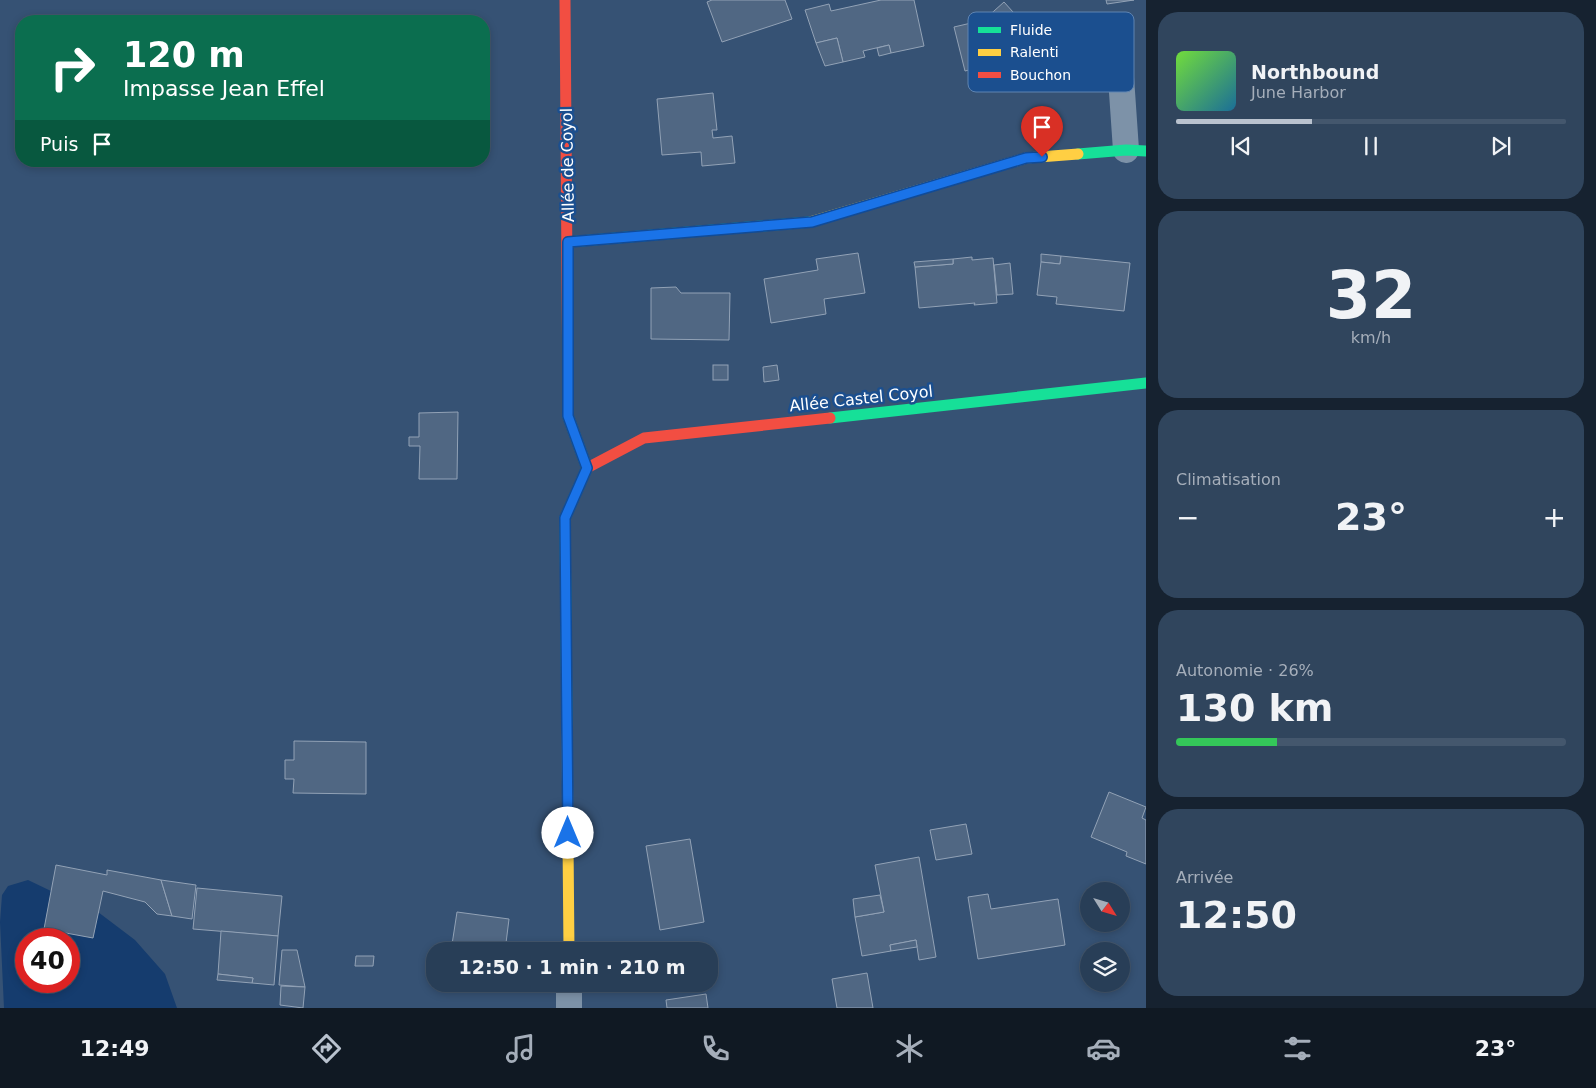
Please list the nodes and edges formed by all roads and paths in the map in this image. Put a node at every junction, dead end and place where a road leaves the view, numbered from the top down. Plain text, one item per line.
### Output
1 (565, 0) edge
2 (1127, 92) edge
3 (1136, 150) edge
4 (568, 242) junction
5 (1146, 382) edge
6 (587, 468) junction
7 (569, 942) edge
8 (569, 992) edge
9 (569, 1008) edge

1 - 4 street, Allée de Coyol
2 - 3 street
3 - 4 street
4 - 6 street, Allée de Coyol
5 - 6 street, Allée Castel Coyol
6 - 7 street
8 - 9 street

